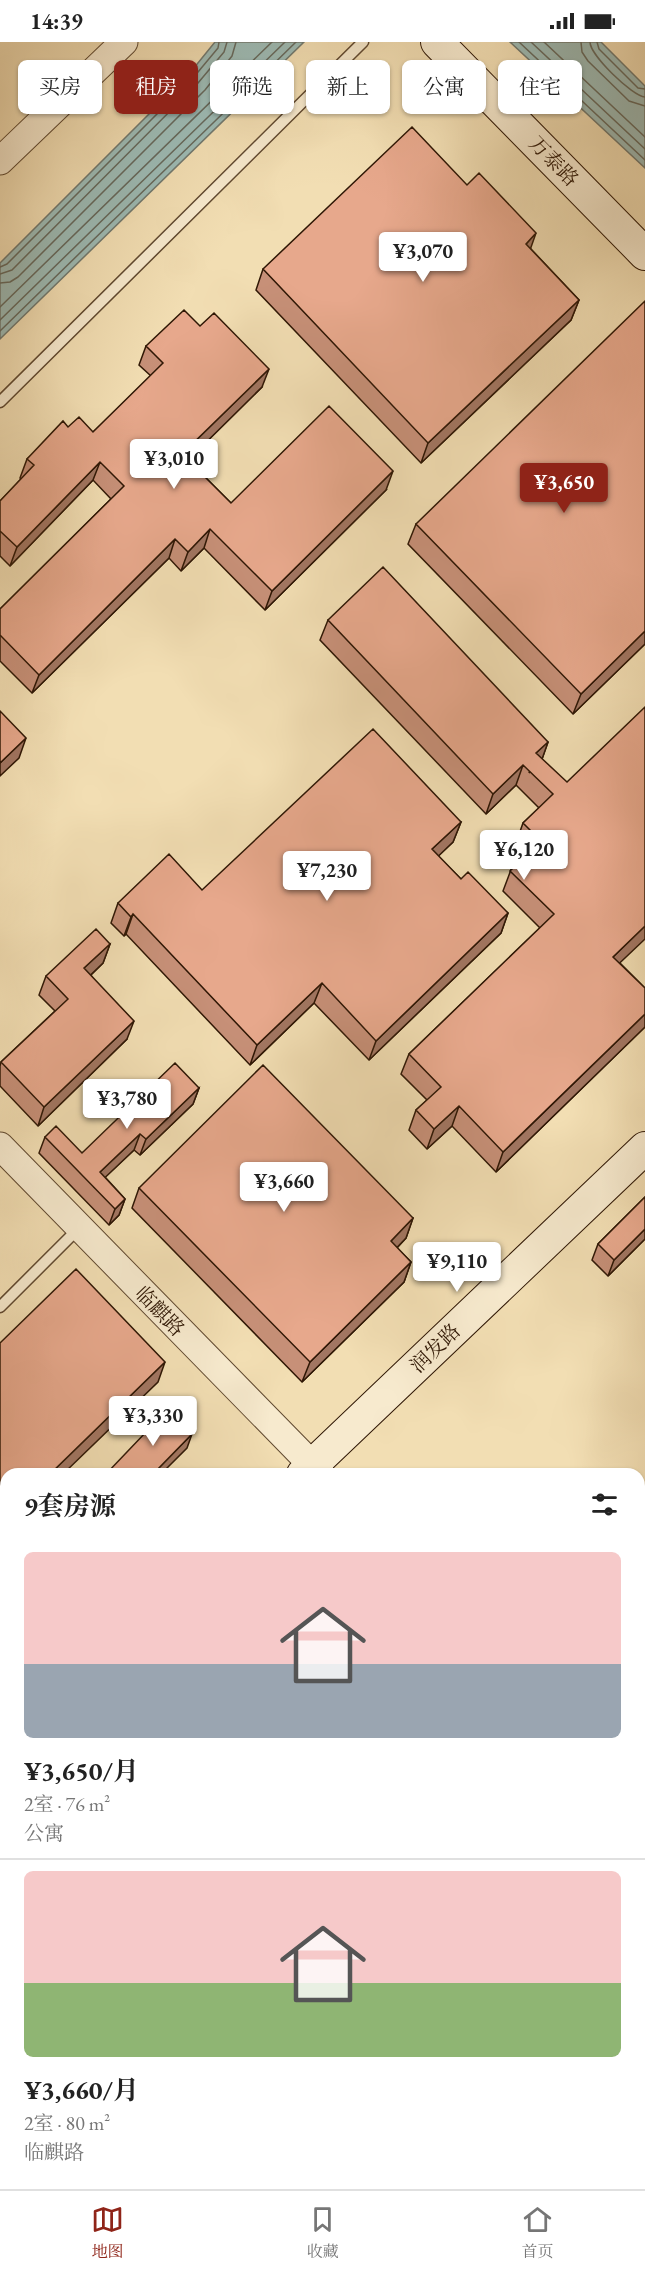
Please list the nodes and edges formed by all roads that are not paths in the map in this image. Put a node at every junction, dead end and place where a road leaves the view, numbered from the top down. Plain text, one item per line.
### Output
1 (124, 42) edge
2 (363, 42) edge
3 (437, 42) edge
4 (0, 161) edge
5 (645, 254) edge
6 (0, 402) edge
7 (0, 1146) edge
8 (645, 1148) edge
9 (79, 1227) junction
10 (0, 1307) edge
11 (308, 1468) edge
12 (316, 1468) edge

1 - 4 street
2 - 6 lane
3 - 5 main road, 万泰路
7 - 9 street, 临麒路
8 - 12 main road, 润发路
9 - 10 lane
9 - 11 street, 临麒路

